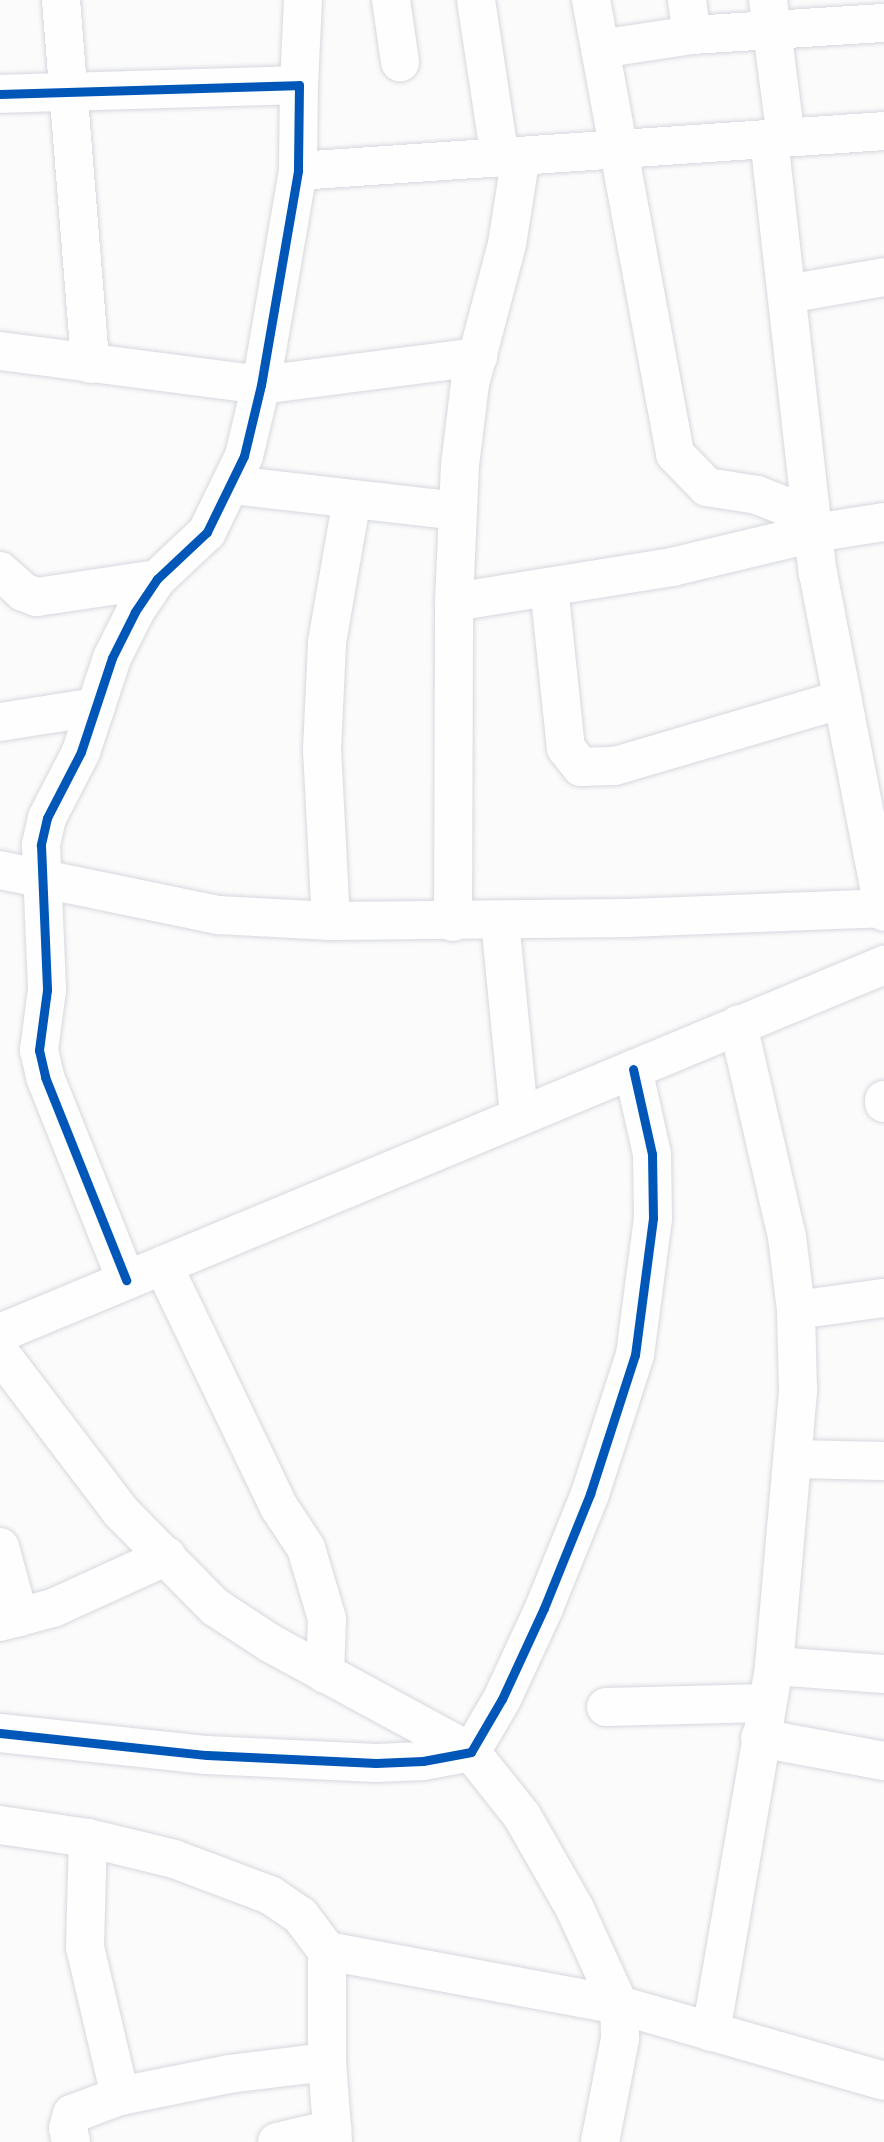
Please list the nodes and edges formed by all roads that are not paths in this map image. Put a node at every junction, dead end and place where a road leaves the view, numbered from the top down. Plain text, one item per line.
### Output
1 (61, 0) edge
2 (303, 0) edge
3 (391, 0) edge
4 (476, 0) edge
5 (591, 0) edge
6 (770, 15) edge
7 (689, 18) edge
8 (884, 23) edge
9 (600, 49) junction
10 (400, 62) dead end
11 (299, 85) junction
12 (69, 91) junction
13 (0, 94) edge
14 (884, 131) edge
15 (777, 139) junction
16 (618, 150) junction
17 (510, 157) junction
18 (298, 171) junction
19 (884, 277) edge
20 (788, 293) junction
21 (0, 351) edge
22 (478, 357) junction
23 (89, 364) junction
24 (261, 385) junction
25 (233, 485) junction
26 (352, 499) junction
27 (458, 511) junction
28 (884, 522) edge
29 (812, 525) junction
30 (0, 571) edge
31 (157, 579) junction
32 (549, 587) junction
33 (454, 602) junction
34 (842, 699) junction
35 (96, 707) junction
36 (0, 722) edge
37 (871, 774) edge
38 (0, 870) edge
39 (40, 874) junction
40 (883, 910) edge
41 (331, 921) junction
42 (500, 921) junction
43 (453, 922) junction
44 (884, 965) edge
45 (738, 1025) junction
46 (633, 1069) junction
47 (519, 1116) junction
48 (163, 1265) junction
49 (126, 1280) junction
50 (884, 1298) edge
51 (796, 1310) junction
52 (0, 1333) edge
53 (0, 1353) edge
54 (793, 1459) junction
55 (884, 1461) edge
56 (0, 1547) edge
57 (167, 1556) junction
58 (9, 1619) edge
59 (774, 1666) junction
60 (325, 1674) junction
61 (884, 1674) edge
62 (606, 1707) dead end
63 (764, 1720) junction
64 (0, 1732) edge
65 (471, 1752) junction
66 (884, 1761) edge
67 (0, 1825) edge
68 (88, 1838) junction
69 (327, 1951) junction
70 (619, 2004) junction
71 (711, 2032) junction
72 (327, 2062) junction
73 (884, 2081) edge
74 (120, 2096) junction
75 (333, 2136) edge
76 (71, 2142) edge
77 (277, 2142) edge
78 (600, 2142) edge

1 - 12 street
2 - 11 street
3 - 10 street
4 - 17 street
5 - 9 street
6 - 7 street
6 - 8 street
6 - 15 street
7 - 9 street
9 - 16 street
11 - 12 street
11 - 18 street
12 - 13 street
12 - 23 street
14 - 15 street
15 - 16 street
15 - 20 street
16 - 17 street
16 - 29 street
17 - 18 street
17 - 22 street
18 - 24 street
19 - 20 street
20 - 29 street
21 - 23 street
22 - 24 street
22 - 27 street
23 - 24 street
24 - 25 street
25 - 26 street
25 - 31 street
26 - 27 street
26 - 41 street
27 - 33 street
28 - 29 street
29 - 32 street
29 - 34 street
30 - 31 street
31 - 35 street
32 - 33 street
32 - 34 street
33 - 43 street
34 - 37 street
35 - 36 street
35 - 39 street
37 - 40 street
38 - 39 street
39 - 41 street
39 - 49 street
40 - 42 street
41 - 43 street
42 - 43 street
42 - 47 street
44 - 45 street
45 - 46 street
45 - 51 street
46 - 47 street
46 - 65 street
47 - 48 street
48 - 49 street
48 - 60 street
49 - 52 street
50 - 51 street
51 - 54 street
53 - 57 street
54 - 55 street
54 - 59 street
56 - 58 street
57 - 58 street
57 - 60 street
59 - 61 street
59 - 63 street
60 - 65 street
62 - 63 street
63 - 66 street
63 - 71 street
64 - 65 street
65 - 70 street
67 - 68 street
68 - 69 street
68 - 74 street
69 - 70 street
69 - 72 street
70 - 71 street
70 - 78 street
71 - 73 street
72 - 74 street
72 - 75 street
74 - 76 street
75 - 77 street

